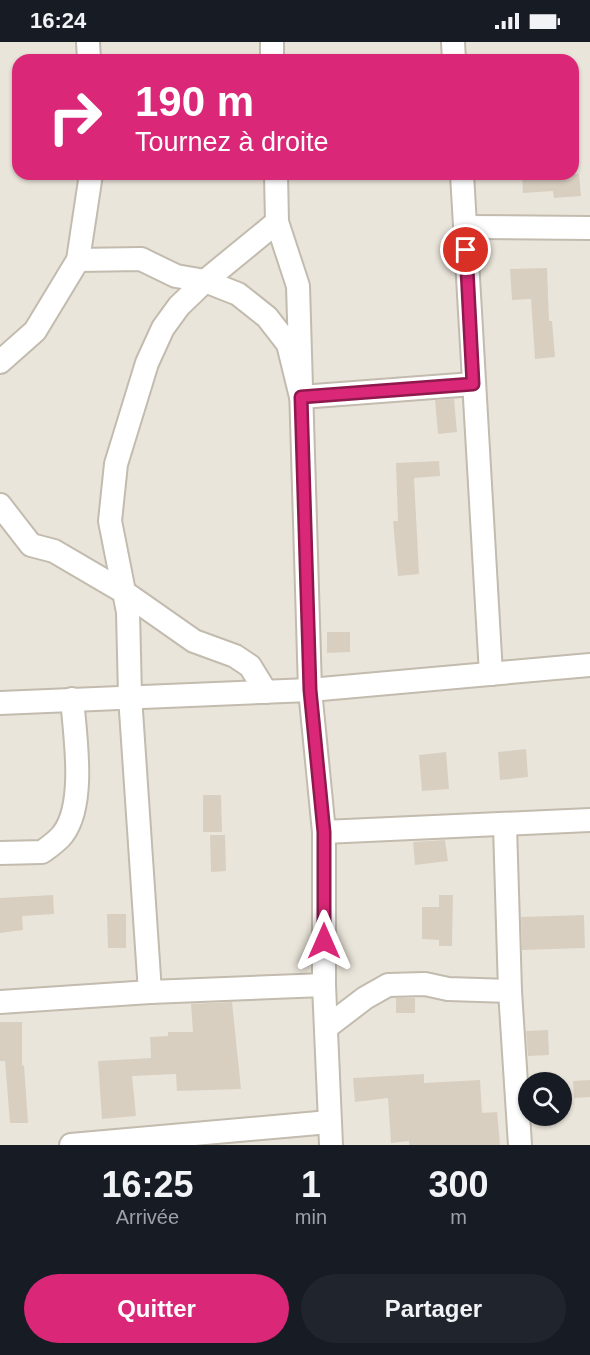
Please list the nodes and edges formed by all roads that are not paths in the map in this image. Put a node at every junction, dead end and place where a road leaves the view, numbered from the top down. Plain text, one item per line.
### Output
1 (90, 180) edge
2 (276, 180) edge
3 (462, 180) edge
4 (277, 222) junction
5 (465, 227) junction
6 (590, 228) edge
7 (78, 260) junction
8 (205, 281) junction
9 (0, 362) edge
10 (473, 384) junction
11 (301, 397) junction
12 (0, 505) edge
13 (124, 592) junction
14 (590, 664) edge
15 (491, 674) junction
16 (310, 690) junction
17 (267, 692) junction
18 (130, 696) junction
19 (72, 699) junction
20 (0, 703) edge
21 (590, 820) edge
22 (505, 826) junction
23 (324, 832) junction
24 (0, 853) edge
25 (324, 985) junction
26 (510, 991) junction
27 (150, 992) junction
28 (0, 1002) edge
29 (327, 1027) junction
30 (329, 1122) junction
31 (71, 1145) edge
32 (331, 1145) edge
33 (520, 1145) edge

1 - 7 street
2 - 4 street
3 - 5 street
4 - 8 street
4 - 11 street
5 - 6 street
5 - 10 street
7 - 8 street
7 - 9 street
8 - 11 street
8 - 13 street
10 - 11 street
10 - 15 street
11 - 16 street
12 - 13 street
13 - 17 street
13 - 18 street
14 - 15 street
15 - 16 street
16 - 17 street
16 - 23 street
17 - 18 street
18 - 19 street
18 - 27 street
19 - 20 street
19 - 24 street
21 - 22 street
22 - 23 street
22 - 26 street
23 - 25 street
25 - 27 street
25 - 29 street
26 - 29 street
26 - 33 street
27 - 28 street
29 - 30 street
30 - 31 street
30 - 32 street

